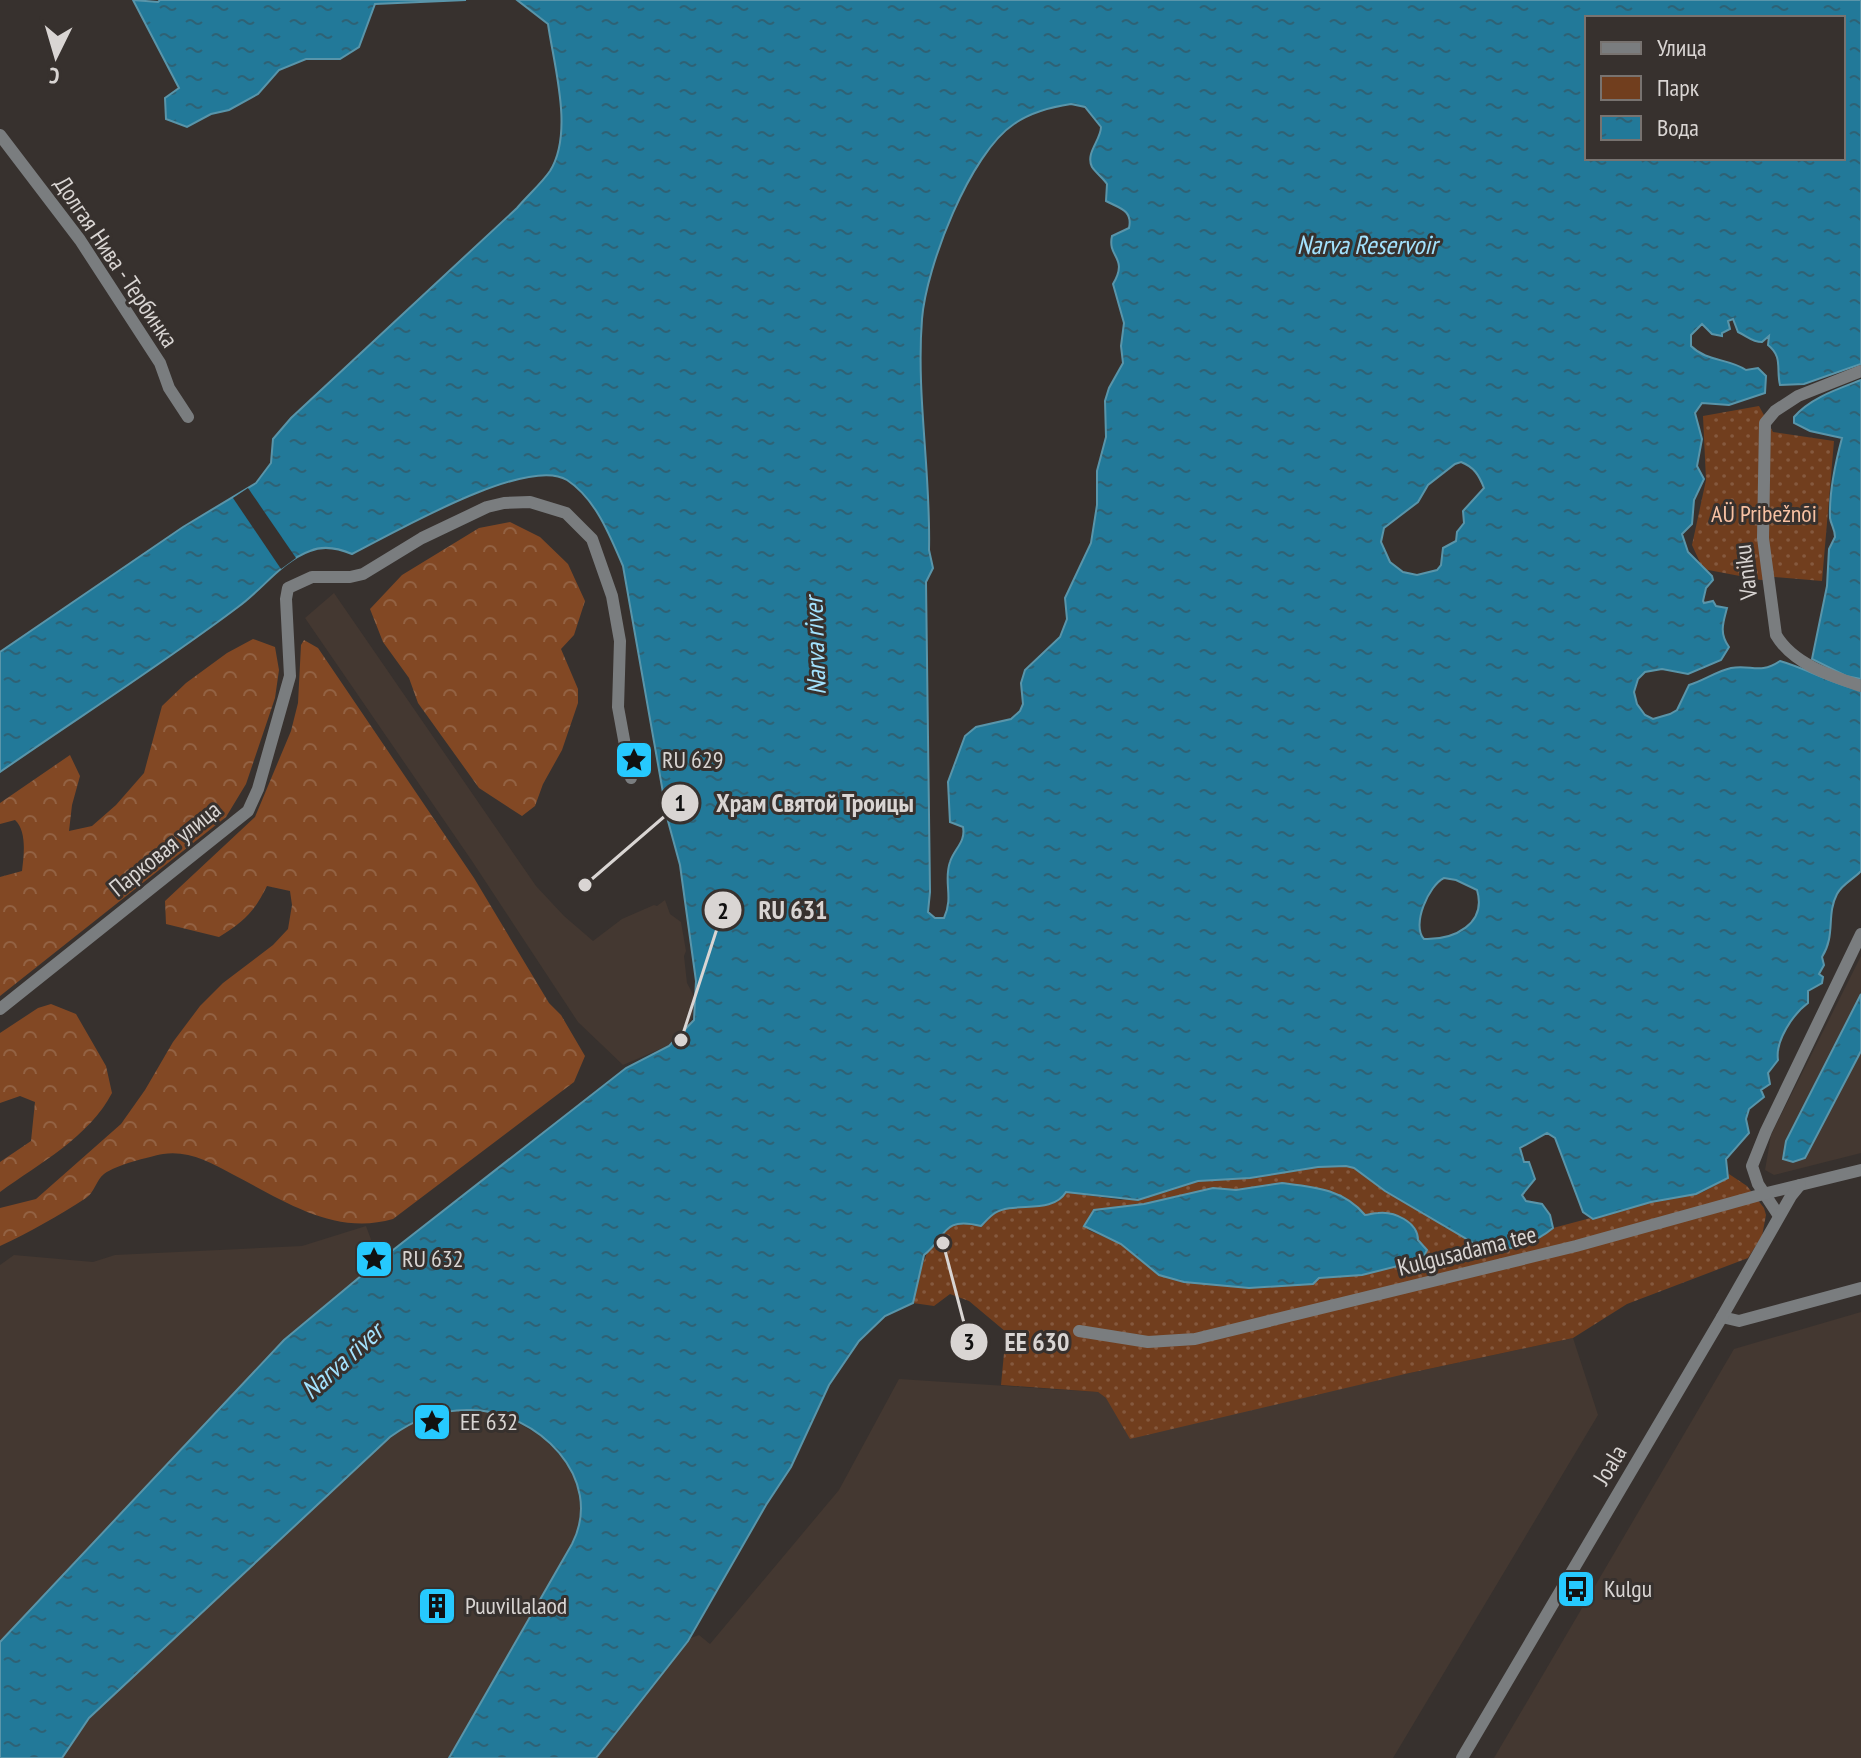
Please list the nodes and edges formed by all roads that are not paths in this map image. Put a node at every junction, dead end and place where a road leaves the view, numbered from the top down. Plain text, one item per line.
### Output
1 (0, 135) edge
2 (1861, 371) edge
3 (188, 417) dead end
4 (1861, 686) edge
5 (631, 778) dead end
6 (1861, 934) edge
7 (0, 1009) edge
8 (1861, 1170) edge
9 (1800, 1185) junction
10 (1767, 1193) junction
11 (1779, 1216) junction
12 (1861, 1288) edge
13 (1722, 1317) junction
14 (1079, 1331) dead end
15 (1462, 1758) edge

1 - 3 street, Долгая Нива - Тербинка
2 - 4 street, Vaniku
5 - 7 street, Парковая улица
6 - 10 street
8 - 9 street, Kulgusadama tee
9 - 10 street, Kulgusadama tee
9 - 11 street, Joala
10 - 11 street
10 - 14 street, Kulgusadama tee
11 - 13 street, Joala
12 - 13 street
13 - 15 street, Joala

